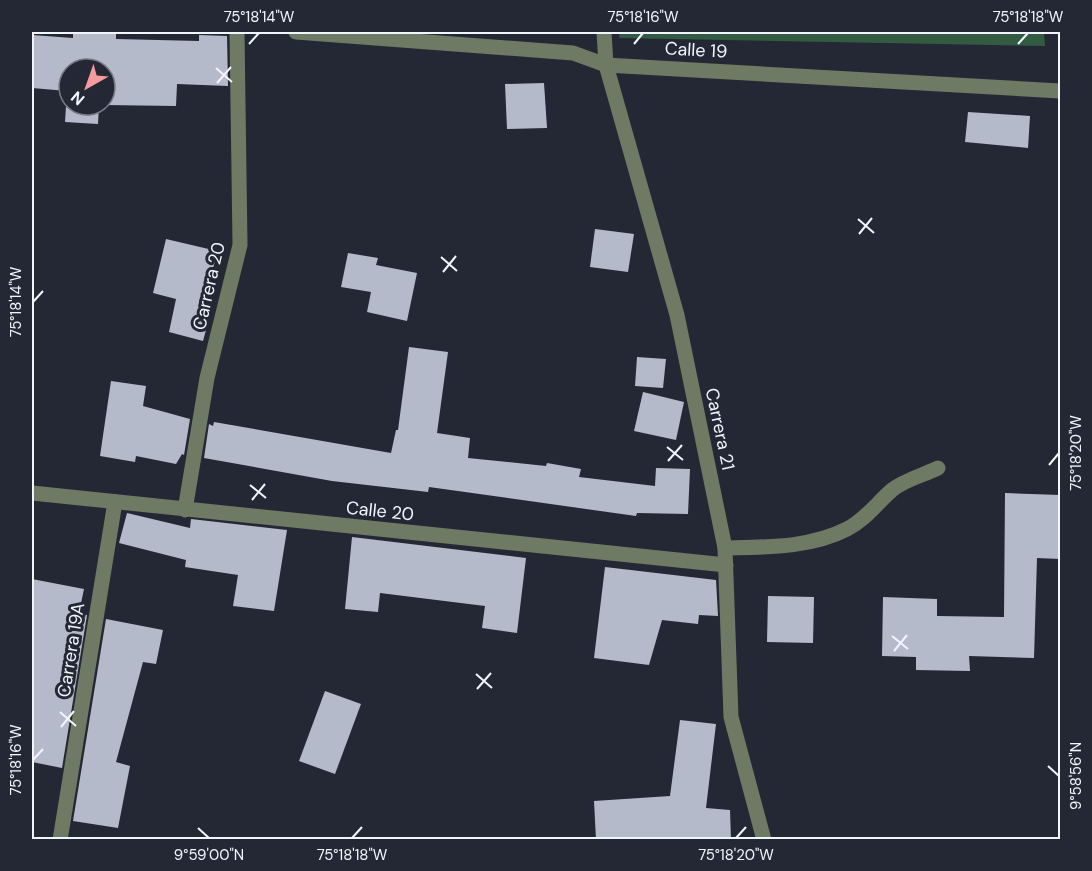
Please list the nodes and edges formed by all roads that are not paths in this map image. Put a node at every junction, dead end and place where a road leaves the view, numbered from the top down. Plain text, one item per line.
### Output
1 (237, 32) edge
2 (296, 32) edge
3 (604, 32) edge
4 (606, 65) junction
5 (1060, 91) edge
6 (938, 468) dead end
7 (32, 493) edge
8 (115, 502) junction
9 (185, 510) junction
10 (725, 548) junction
11 (726, 565) junction
12 (60, 840) edge
13 (764, 840) edge

1 - 9 street, Carrera 20
2 - 4 street, Calle 19
3 - 4 street, Carrera 21
4 - 5 street, Calle 19
4 - 10 street, Carrera 21
6 - 10 street
7 - 8 street, Calle 20
8 - 9 street, Calle 20
8 - 12 street, Carrera 19A
9 - 11 street, Calle 20
10 - 11 street, Carrera 21
11 - 13 street, Carrera 21

